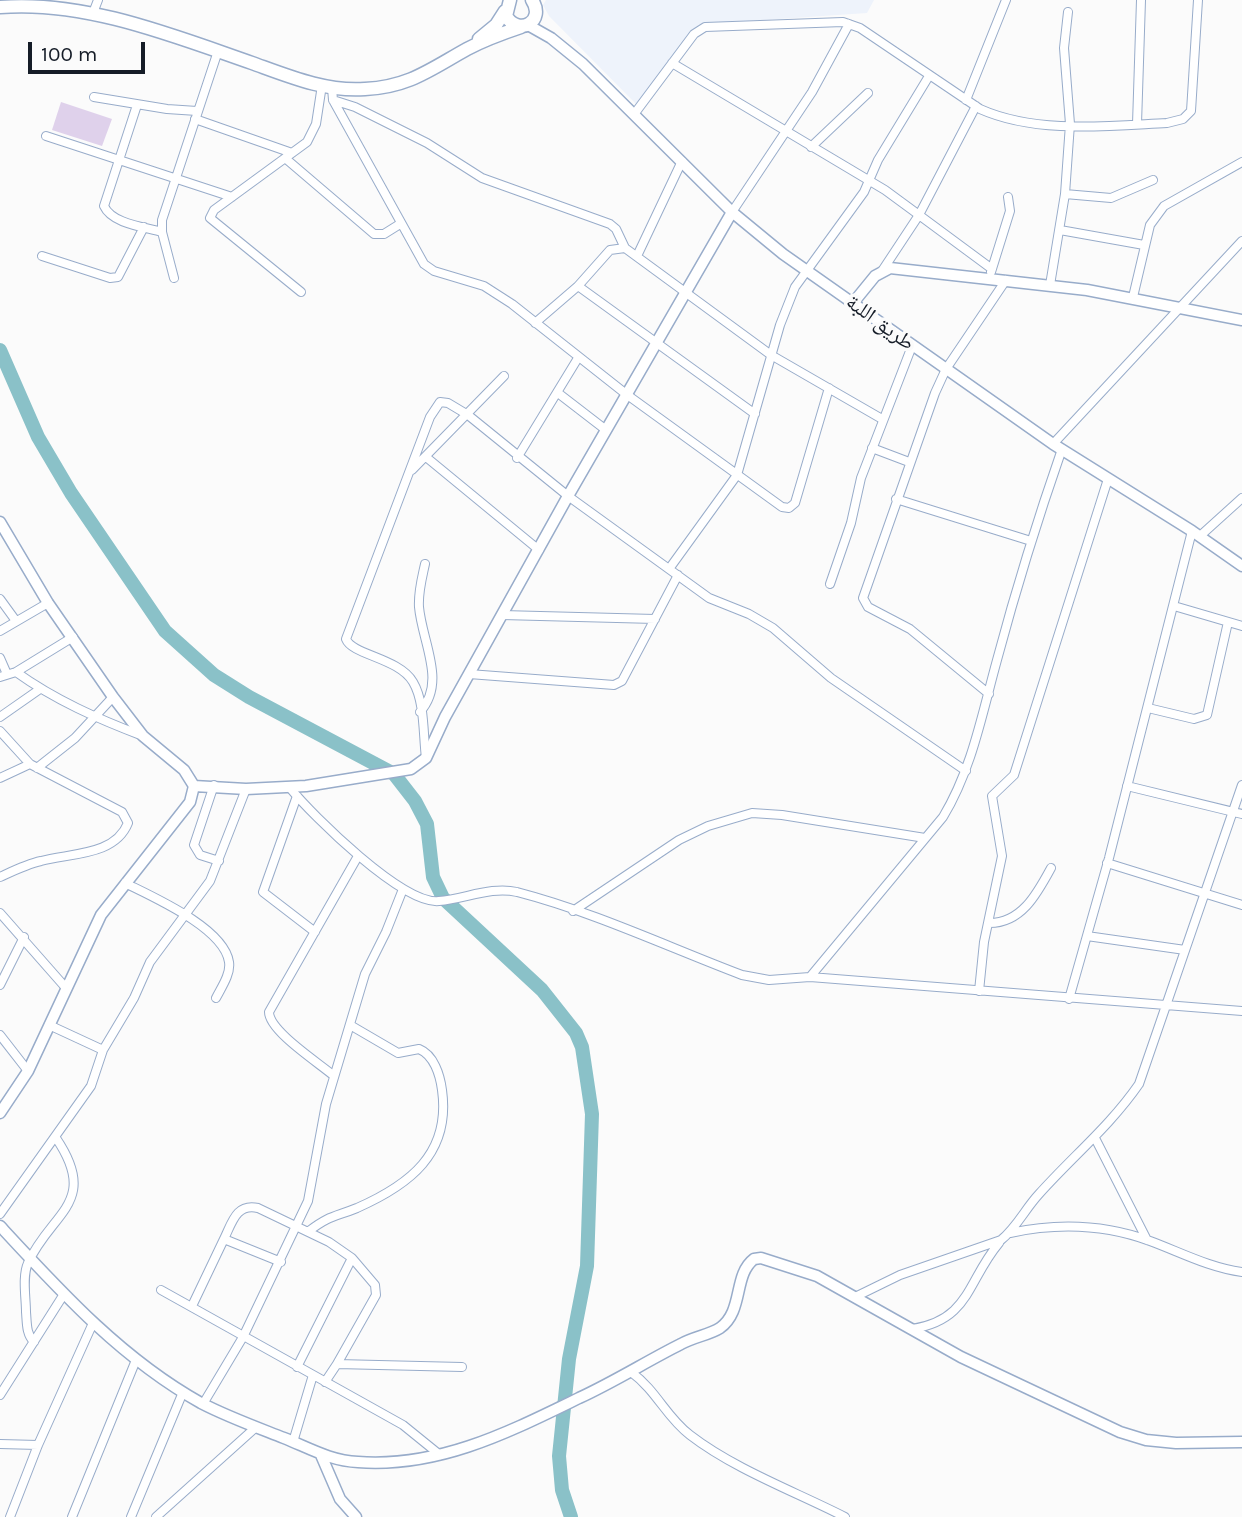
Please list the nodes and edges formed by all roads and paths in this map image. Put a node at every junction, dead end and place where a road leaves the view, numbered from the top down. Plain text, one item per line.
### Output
1 (1006, 0) edge
2 (1141, 0) edge
3 (1198, 0) edge
4 (96, 4) edge
5 (506, 5) edge
6 (0, 7) edge
7 (1068, 12) dead end
8 (533, 13) edge
9 (849, 24) junction
10 (468, 48) junction
11 (218, 51) junction
12 (672, 63) junction
13 (929, 76) junction
14 (329, 91) junction
15 (868, 93) dead end
16 (94, 97) dead end
17 (966, 100) junction
18 (137, 105) junction
19 (975, 106) junction
20 (635, 113) junction
21 (196, 115) junction
22 (1070, 124) junction
23 (1137, 124) junction
24 (785, 132) junction
25 (46, 136) dead end
26 (811, 147) junction
27 (289, 155) junction
28 (121, 160) junction
29 (682, 161) junction
30 (1242, 162) edge
31 (176, 179) junction
32 (1153, 180) dead end
33 (868, 183) junction
34 (1065, 194) junction
35 (232, 197) junction
36 (1008, 197) dead end
37 (732, 212) junction
38 (919, 215) junction
39 (400, 224) junction
40 (144, 227) junction
41 (1060, 230) junction
42 (162, 232) junction
43 (1242, 241) edge
44 (1144, 245) junction
45 (625, 248) junction
46 (42, 256) dead end
47 (637, 256) junction
48 (806, 271) junction
49 (882, 271) junction
50 (990, 274) junction
51 (174, 278) dead end
52 (1006, 280) junction
53 (1050, 285) junction
54 (578, 286) junction
55 (301, 292) dead end
56 (685, 292) junction
57 (1133, 297) junction
58 (853, 303) junction
59 (1182, 306) junction
60 (1242, 320) edge
61 (535, 323) junction
62 (655, 344) junction
63 (912, 346) junction
64 (771, 355) junction
65 (578, 358) junction
66 (946, 369) junction
67 (504, 376) dead end
68 (829, 388) junction
69 (558, 393) junction
70 (626, 394) junction
71 (755, 414) junction
72 (468, 415) junction
73 (882, 419) junction
74 (606, 430) junction
75 (1057, 446) junction
76 (872, 447) junction
77 (426, 457) junction
78 (517, 458) junction
79 (909, 462) junction
80 (410, 472) junction
81 (737, 475) junction
82 (1108, 479) junction
83 (568, 496) junction
84 (1242, 498) edge
85 (896, 499) junction
86 (0, 522) edge
87 (1196, 534) junction
88 (1031, 541) junction
89 (539, 550) junction
90 (1240, 563) edge
91 (425, 564) dead end
92 (669, 569) junction
93 (677, 575) junction
94 (830, 584) dead end
95 (0, 599) edge
96 (48, 603) junction
97 (1174, 606) junction
98 (502, 615) junction
99 (655, 619) junction
100 (16, 621) junction
101 (1228, 622) junction
102 (1242, 626) edge
103 (0, 631) edge
104 (73, 637) junction
105 (0, 658) edge
106 (8, 674) edge
107 (469, 674) junction
108 (40, 689) junction
109 (989, 694) junction
110 (113, 697) junction
111 (1148, 708) junction
112 (420, 712) junction
113 (0, 717) edge
114 (95, 717) junction
115 (0, 732) edge
116 (144, 736) junction
117 (426, 758) junction
118 (34, 766) junction
119 (966, 771) junction
120 (0, 778) edge
121 (214, 785) junction
122 (1242, 785) edge
123 (194, 786) junction
124 (1128, 786) junction
125 (246, 789) junction
126 (293, 792) junction
127 (1237, 813) edge
128 (925, 838) junction
129 (358, 856) junction
130 (219, 861) junction
131 (1108, 863) junction
132 (1051, 868) dead end
133 (0, 877) edge
134 (125, 883) junction
135 (403, 889) junction
136 (1203, 893) junction
137 (1242, 905) edge
138 (573, 911) junction
139 (0, 913) edge
140 (185, 913) junction
141 (988, 923) junction
142 (316, 932) junction
143 (1087, 936) junction
144 (24, 937) junction
145 (1185, 950) junction
146 (810, 977) junction
147 (0, 985) edge
148 (66, 988) junction
149 (979, 991) junction
150 (216, 998) dead end
151 (1069, 999) junction
152 (1167, 1005) junction
153 (1242, 1011) edge
154 (49, 1025) junction
155 (350, 1025) junction
156 (0, 1035) edge
157 (103, 1050) junction
158 (28, 1071) junction
159 (334, 1076) junction
160 (0, 1113) edge
161 (55, 1138) junction
162 (1095, 1138) junction
163 (0, 1214) edge
164 (298, 1225) junction
165 (0, 1226) edge
166 (309, 1231) junction
167 (1010, 1233) junction
168 (224, 1239) junction
169 (1001, 1240) junction
170 (1147, 1240) junction
171 (352, 1258) junction
172 (30, 1259) junction
173 (281, 1262) junction
174 (1242, 1272) edge
175 (161, 1290) dead end
176 (64, 1294) junction
177 (855, 1297) junction
178 (192, 1306) junction
179 (93, 1323) junction
180 (912, 1329) junction
181 (243, 1337) junction
182 (34, 1342) junction
183 (136, 1360) junction
184 (337, 1364) junction
185 (298, 1367) junction
186 (462, 1367) dead end
187 (631, 1372) junction
188 (313, 1376) junction
189 (325, 1382) junction
190 (183, 1392) junction
191 (0, 1395) edge
192 (203, 1404) junction
193 (255, 1428) junction
194 (1242, 1441) edge
195 (293, 1442) junction
196 (0, 1444) edge
197 (38, 1446) junction
198 (321, 1455) junction
199 (440, 1455) junction
200 (74, 1516) edge
201 (10, 1517) edge
202 (131, 1517) edge
203 (156, 1517) edge
204 (356, 1517) edge
205 (845, 1517) edge

1 - 17 street
2 - 23 street
3 - 23 street
4 - 6 main road
4 - 11 main road
5 - 8 main road
5 - 10 main road
7 - 22 street
8 - 10 main road
8 - 20 street, طريق اللبة
9 - 12 street
9 - 13 street
9 - 24 street
10 - 14 main road
11 - 14 main road
11 - 21 street
12 - 20 street
12 - 24 street
13 - 17 street
13 - 33 street
14 - 27 street
14 - 39 street
14 - 45 street
15 - 26 street
16 - 18 street
17 - 19 street
18 - 21 street
18 - 28 street
19 - 22 street
19 - 38 street
20 - 29 street, طريق اللبة
21 - 27 street
21 - 31 street
22 - 23 street
22 - 34 street
24 - 26 street
24 - 37 street
25 - 28 street
26 - 33 street
27 - 35 street
27 - 39 street
28 - 31 street
28 - 40 street
29 - 37 street, طريق اللبة
29 - 47 street
30 - 44 street
31 - 35 street
31 - 42 street
32 - 34 street
33 - 38 street
33 - 48 street
34 - 41 street
35 - 55 street
36 - 50 street
37 - 48 street, طريق اللبة
37 - 56 street
38 - 49 street
38 - 50 street
39 - 61 street
40 - 42 street
40 - 46 street
41 - 44 street
41 - 53 street
42 - 51 street
43 - 59 street
44 - 57 street
45 - 47 street
45 - 54 street
47 - 56 street
48 - 58 street, طريق اللبة
48 - 64 street
49 - 50 street
49 - 58 street
50 - 52 street
52 - 53 street
52 - 66 street
53 - 57 street
54 - 61 street
54 - 62 street
56 - 62 street
56 - 64 street
57 - 59 street
58 - 63 street, طريق اللبة
59 - 60 street
59 - 75 street
61 - 65 street
62 - 70 street
62 - 71 street
63 - 66 street, طريق اللبة
63 - 73 street
64 - 68 street
64 - 71 street
65 - 69 street
65 - 70 street
66 - 75 street, طريق اللبة
66 - 79 street
67 - 72 street
68 - 73 street
68 - 81 street
69 - 74 street
69 - 78 street
70 - 74 street
70 - 81 street
71 - 81 street
72 - 77 street
72 - 78 street
72 - 80 street
73 - 76 street
74 - 83 street
75 - 82 street, طريق اللبة
75 - 88 street
76 - 79 street
76 - 94 street
77 - 80 street
77 - 89 street
78 - 83 street
79 - 85 street
80 - 112 street
81 - 92 street
82 - 87 street, طريق اللبة
82 - 141 street
83 - 89 street
83 - 92 street
84 - 87 street
85 - 88 street
85 - 109 street
86 - 96 street
87 - 90 street, طريق اللبة
87 - 97 street
88 - 109 street
89 - 98 street
91 - 112 street
92 - 93 street
93 - 99 street
93 - 119 street
95 - 100 street
96 - 100 street
96 - 104 street
97 - 101 street
97 - 111 street
98 - 99 street
98 - 107 street
99 - 107 street
100 - 103 street
101 - 102 street
101 - 111 street
104 - 106 street
104 - 110 street
105 - 106 street
106 - 108 street
107 - 117 street
108 - 113 street
108 - 114 street
109 - 119 street
110 - 114 street
110 - 116 street
111 - 124 street
112 - 117 street
114 - 116 street
114 - 118 street
115 - 118 street
116 - 123 street
117 - 126 street
118 - 120 street
118 - 133 street
119 - 128 street
121 - 123 street
121 - 125 street
121 - 130 street
122 - 127 street
123 - 134 street
124 - 127 street
124 - 131 street
125 - 126 street
125 - 130 street
126 - 129 street
126 - 142 street
127 - 136 street
128 - 138 street
128 - 146 street
129 - 135 street
129 - 142 street
130 - 140 street
131 - 136 street
131 - 143 street
132 - 141 street
134 - 140 street
134 - 148 street
135 - 138 street
135 - 155 street
136 - 137 street
136 - 145 street
138 - 146 street
139 - 144 street
140 - 150 street
140 - 157 street
141 - 149 street
142 - 159 street
143 - 145 street
143 - 151 street
144 - 147 street
144 - 148 street
145 - 152 street
146 - 149 street
148 - 154 street
149 - 151 street
151 - 152 street
152 - 153 street
152 - 162 street
154 - 157 street
154 - 158 street
155 - 159 street
155 - 166 street
156 - 158 street
157 - 161 street
158 - 160 street
159 - 164 street
161 - 163 street
161 - 172 street
162 - 167 street
162 - 170 street
164 - 166 street
164 - 168 street
164 - 173 street
165 - 172 street
166 - 171 street
167 - 169 street
167 - 170 street
168 - 173 street
168 - 178 street
169 - 177 street
169 - 180 street
170 - 174 street
171 - 184 street
171 - 185 street
172 - 176 street
172 - 182 street
173 - 181 street
175 - 178 street
176 - 179 street
176 - 182 street
177 - 180 street
177 - 187 street
178 - 181 street
179 - 183 street
179 - 197 street
180 - 194 street
181 - 185 street
181 - 192 street
182 - 191 street
183 - 190 street
183 - 200 street
184 - 186 street
184 - 189 street
185 - 188 street
187 - 199 street
187 - 205 street
188 - 189 street
188 - 195 street
189 - 199 street
190 - 192 street
190 - 202 street
192 - 193 street
193 - 195 street
193 - 203 street
195 - 198 street
196 - 197 street
197 - 201 street
198 - 199 street
198 - 204 street

